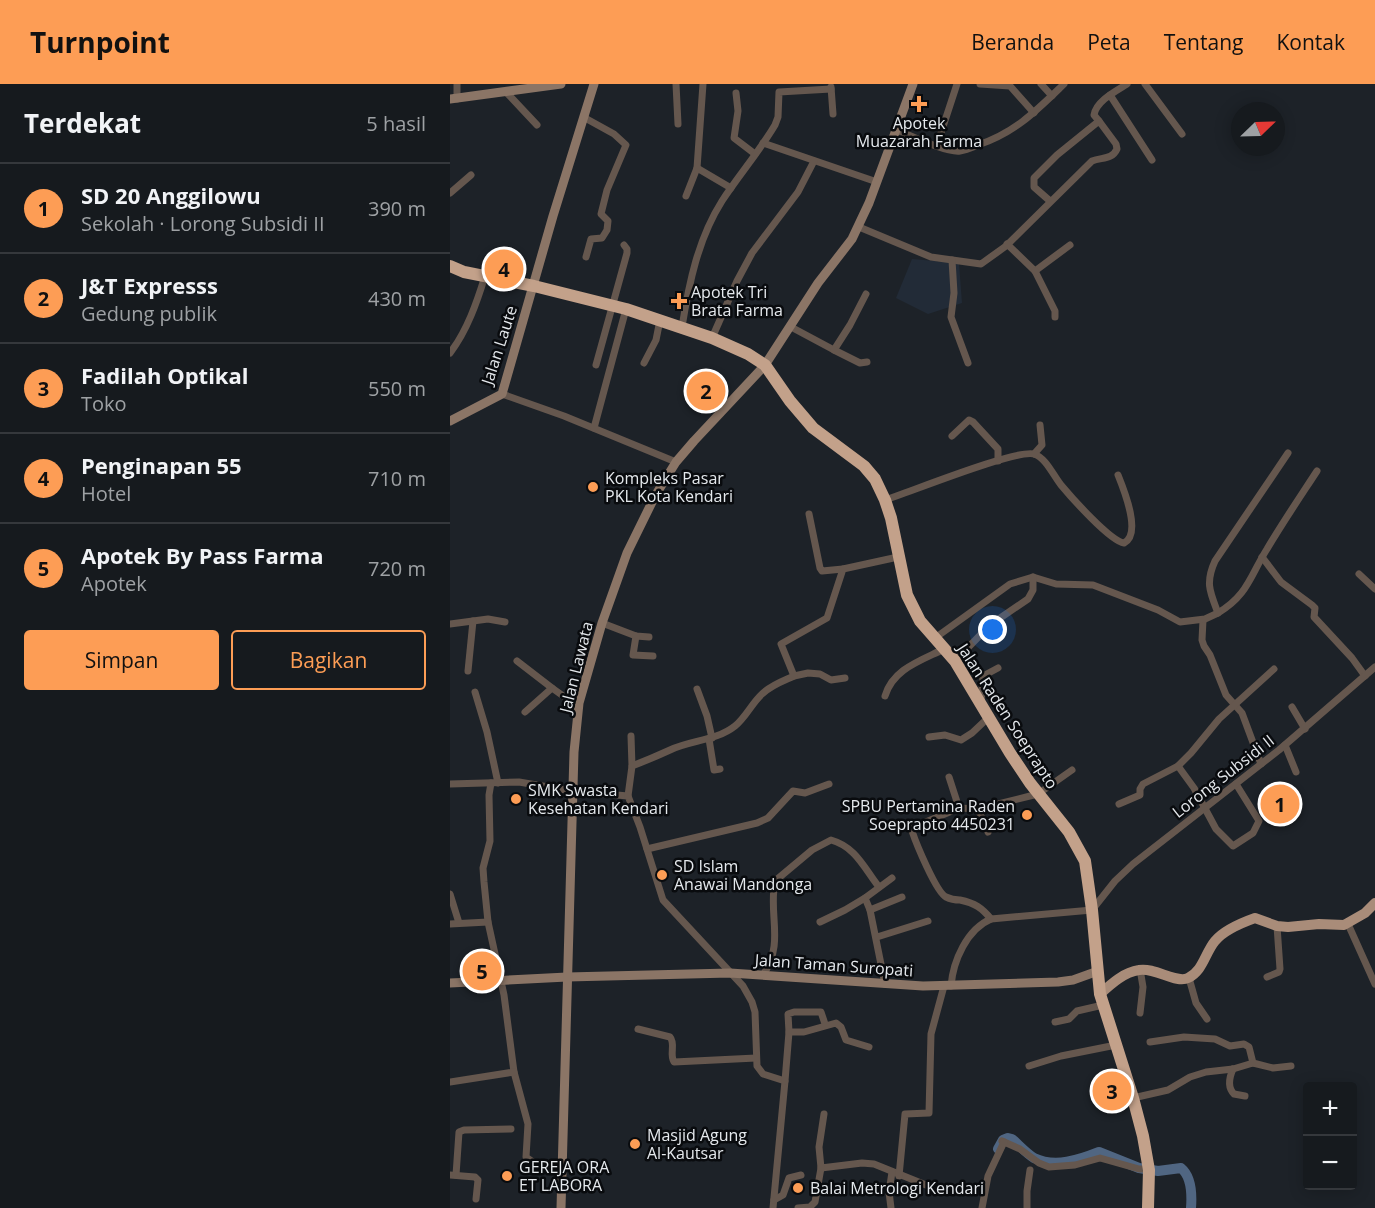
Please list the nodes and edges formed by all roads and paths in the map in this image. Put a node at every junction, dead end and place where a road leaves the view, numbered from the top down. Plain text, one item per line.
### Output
1 (458, 84) edge
2 (561, 84) edge
3 (594, 84) edge
4 (676, 84) edge
5 (703, 84) edge
6 (913, 84) edge
7 (957, 84) edge
8 (980, 84) edge
9 (1041, 84) edge
10 (1064, 84) edge
11 (1127, 84) edge
12 (1145, 84) edge
13 (831, 86) edge
14 (506, 92) junction
15 (736, 93) dead end
16 (1110, 95) junction
17 (1052, 96) junction
18 (454, 99) edge
19 (1034, 112) junction
20 (833, 114) dead end
21 (585, 118) junction
22 (1100, 122) junction
23 (678, 124) dead end
24 (537, 125) dead end
25 (894, 129) junction
26 (1182, 134) dead end
27 (763, 143) junction
28 (937, 145) junction
29 (755, 154) junction
30 (1152, 160) dead end
31 (814, 161) junction
32 (697, 168) junction
33 (471, 175) dead end
34 (877, 182) junction
35 (731, 188) junction
36 (450, 193) edge
37 (686, 196) dead end
38 (1050, 201) junction
39 (859, 227) junction
40 (1007, 244) junction
41 (624, 245) dead end
42 (1070, 245) dead end
43 (586, 257) dead end
44 (952, 260) junction
45 (451, 269) edge
46 (1035, 271) junction
47 (485, 276) junction
48 (534, 286) junction
49 (866, 294) dead end
50 (611, 305) junction
51 (627, 309) junction
52 (1055, 317) dead end
53 (660, 320) junction
54 (682, 327) junction
55 (791, 327) junction
56 (712, 338) junction
57 (834, 350) junction
58 (450, 353) edge
59 (867, 362) dead end
60 (644, 363) dead end
61 (968, 363) dead end
62 (596, 365) dead end
63 (765, 365) junction
64 (502, 394) junction
65 (450, 421) edge
66 (1040, 425) dead end
67 (594, 428) junction
68 (952, 436) dead end
69 (1288, 453) dead end
70 (1034, 454) junction
71 (998, 461) junction
72 (676, 462) junction
73 (1317, 471) dead end
74 (1118, 475) dead end
75 (885, 500) junction
76 (809, 514) dead end
77 (898, 557) junction
78 (1262, 557) junction
79 (843, 568) junction
80 (1359, 574) dead end
81 (1033, 577) junction
82 (1375, 589) edge
83 (1218, 613) junction
84 (1203, 620) junction
85 (473, 621) junction
86 (505, 621) dead end
87 (602, 623) junction
88 (450, 624) edge
89 (636, 636) junction
90 (649, 637) dead end
91 (935, 638) junction
92 (944, 649) junction
93 (653, 656) dead end
94 (518, 661) dead end
95 (955, 661) junction
96 (1375, 667) edge
97 (999, 668) dead end
98 (1274, 669) dead end
99 (468, 671) dead end
100 (794, 676) junction
101 (1365, 676) junction
102 (845, 678) dead end
103 (552, 688) junction
104 (697, 689) dead end
105 (475, 692) dead end
106 (885, 696) dead end
107 (981, 702) junction
108 (579, 703) junction
109 (1234, 704) junction
110 (1292, 707) dead end
111 (525, 712) dead end
112 (989, 717) junction
113 (1305, 729) junction
114 (631, 736) dead end
115 (929, 737) dead end
116 (711, 738) junction
117 (1285, 745) junction
118 (1261, 764) junction
119 (632, 766) junction
120 (1178, 766) junction
121 (720, 769) dead end
122 (1072, 770) dead end
123 (1296, 772) dead end
124 (949, 777) dead end
125 (450, 783) edge
126 (494, 783) junction
127 (829, 784) dead end
128 (1236, 784) junction
129 (572, 791) junction
130 (1038, 794) junction
131 (628, 796) junction
132 (1119, 804) dead end
133 (959, 808) junction
134 (1204, 808) junction
135 (978, 809) junction
136 (988, 832) dead end
137 (646, 849) junction
138 (892, 878) dead end
139 (879, 887) junction
140 (450, 894) edge
141 (902, 897) dead end
142 (865, 898) junction
143 (1375, 903) edge
144 (870, 910) junction
145 (1092, 910) junction
146 (991, 919) junction
147 (928, 921) dead end
148 (488, 922) junction
149 (819, 922) dead end
150 (459, 923) junction
151 (450, 924) edge
152 (1348, 924) junction
153 (1277, 926) junction
154 (877, 937) junction
155 (1140, 969) junction
156 (1098, 971) junction
157 (730, 973) junction
158 (764, 975) junction
159 (567, 977) junction
160 (1267, 977) dead end
161 (1189, 978) junction
162 (502, 981) junction
163 (450, 983) edge
164 (885, 984) junction
165 (1375, 984) edge
166 (947, 986) junction
167 (1101, 1000) junction
168 (1140, 1013) dead end
169 (1207, 1019) dead end
170 (1055, 1022) dead end
171 (825, 1024) junction
172 (638, 1029) dead end
173 (789, 1032) junction
174 (1150, 1042) dead end
175 (1116, 1045) junction
176 (869, 1047) dead end
177 (756, 1058) junction
178 (1253, 1063) junction
179 (1029, 1066) dead end
180 (1291, 1066) dead end
181 (1233, 1069) junction
182 (514, 1072) junction
183 (784, 1081) junction
184 (450, 1082) edge
185 (1245, 1096) dead end
186 (1133, 1098) junction
187 (824, 1114) dead end
188 (511, 1129) dead end
189 (821, 1168) junction
190 (1149, 1169) junction
191 (561, 1170) junction
192 (1030, 1170) dead end
193 (896, 1174) junction
194 (453, 1175) edge
195 (801, 1175) dead end
196 (926, 1185) dead end
197 (476, 1199) dead end
198 (774, 1200) junction
199 (561, 1208) edge
200 (773, 1208) edge
201 (798, 1208) edge
202 (891, 1208) edge
203 (982, 1208) edge
204 (1028, 1208) edge
205 (1148, 1208) edge

1 - 18 street
2 - 14 street
3 - 21 street, Jalan Laute
4 - 23 street
5 - 32 street
6 - 25 street, Jalan Lawata
7 - 28 street
8 - 19 street
9 - 17 street
10 - 17 street
11 - 16 street
12 - 26 street
13 - 20 street
13 - 27 street
14 - 18 street
14 - 24 street
15 - 29 street
16 - 22 street
16 - 30 street
17 - 19 street
19 - 28 street
21 - 43 street
21 - 48 street, Jalan Laute
22 - 38 street
22 - 38 street
25 - 28 street
25 - 34 street, Jalan Lawata
27 - 29 street
27 - 31 street
29 - 35 street
31 - 34 street
31 - 56 street
32 - 35 street
32 - 37 street
33 - 36 street
34 - 39 street, Jalan Lawata
35 - 54 street
38 - 40 street
39 - 44 street
39 - 55 street, Jalan Lawata
40 - 44 street
40 - 46 street
41 - 50 street
42 - 46 street
44 - 61 street
45 - 47 highway, Jalan Raden Soeprapto
46 - 52 street
47 - 48 highway, Jalan Raden Soeprapto
47 - 58 street
48 - 50 highway, Jalan Raden Soeprapto
48 - 64 street, Jalan Laute
49 - 57 street
50 - 51 highway, Jalan Raden Soeprapto
50 - 62 street
51 - 53 highway, Jalan Raden Soeprapto
51 - 67 street
53 - 54 highway, Jalan Raden Soeprapto
53 - 60 street
54 - 56 highway, Jalan Raden Soeprapto
55 - 57 street
55 - 63 street, Jalan Lawata
56 - 63 highway, Jalan Raden Soeprapto
57 - 59 street
63 - 72 street, Jalan Lawata
63 - 75 highway, Jalan Raden Soeprapto
64 - 65 street, Jalan Laute
64 - 67 street
66 - 70 street
67 - 72 street
68 - 71 street
69 - 83 street
70 - 71 street
70 - 74 street
71 - 75 street
72 - 87 street, Jalan Lawata
73 - 78 street
75 - 77 highway, Jalan Raden Soeprapto
76 - 79 street
77 - 79 street
77 - 91 highway, Jalan Raden Soeprapto
78 - 83 street
78 - 101 street
79 - 100 street
80 - 82 street
81 - 84 street
81 - 91 street
81 - 95 street
83 - 84 street
84 - 109 street
85 - 86 street
85 - 88 street
85 - 99 street
87 - 89 street
87 - 108 street, Jalan Lawata
89 - 90 street
89 - 93 street
91 - 92 highway, Jalan Raden Soeprapto
92 - 95 highway, Jalan Raden Soeprapto
92 - 106 street
94 - 103 street
95 - 107 highway, Jalan Raden Soeprapto
96 - 101 street, Lorong Subsidi II
97 - 107 street
98 - 109 street
100 - 102 street
100 - 116 street
101 - 113 street, Lorong Subsidi II
103 - 108 street
103 - 111 street
104 - 116 street
105 - 126 street
107 - 112 highway, Jalan Raden Soeprapto
108 - 129 street, Jalan Lawata
109 - 118 street
109 - 120 street
110 - 113 street
112 - 115 street
112 - 130 highway, Jalan Raden Soeprapto
113 - 117 street, Lorong Subsidi II
114 - 119 street
116 - 119 street
116 - 121 street
117 - 118 street, Lorong Subsidi II
117 - 123 street
118 - 128 street, Lorong Subsidi II
119 - 131 street
120 - 132 street
120 - 134 street
122 - 130 street
124 - 133 street
125 - 126 street
126 - 129 street
126 - 148 street
127 - 137 street
128 - 134 street, Lorong Subsidi II
128 - 134 street
129 - 131 street
129 - 159 street, Jalan Lawata
130 - 135 street
130 - 145 highway, Jalan Raden Soeprapto
131 - 137 street
133 - 135 street
133 - 146 street
134 - 145 street, Lorong Subsidi II
135 - 136 street
137 - 157 street
138 - 139 street
139 - 142 street
139 - 158 street
140 - 150 street
141 - 144 street
142 - 144 street
142 - 149 street
143 - 152 main road
144 - 154 street
145 - 146 street
145 - 156 highway, Jalan Raden Soeprapto
146 - 166 street
147 - 154 street
148 - 150 street
148 - 162 street
150 - 151 street
152 - 153 main road
152 - 165 street
153 - 160 street
153 - 161 main road
154 - 164 street
155 - 161 main road
155 - 167 main road
155 - 168 street
156 - 166 street, Jalan Taman Suropati
156 - 167 highway, Jalan Raden Soeprapto
157 - 158 street, Jalan Taman Suropati
157 - 159 street, Jalan Taman Suropati
157 - 177 street
158 - 164 street, Jalan Taman Suropati
159 - 162 street, Jalan Taman Suropati
159 - 191 street, Jalan Lawata
161 - 169 street
162 - 163 street, Jalan Taman Suropati
162 - 182 street
164 - 166 street, Jalan Taman Suropati
166 - 193 street
167 - 170 street
167 - 175 highway, Jalan Raden Soeprapto
171 - 173 street
171 - 173 street
171 - 176 street
172 - 177 street
173 - 183 street
174 - 178 street
175 - 179 street
175 - 186 highway, Jalan Raden Soeprapto
177 - 183 street
178 - 180 street
178 - 181 street
181 - 185 street
181 - 186 street
182 - 184 street
182 - 191 street
183 - 198 street
186 - 190 highway, Jalan Raden Soeprapto
187 - 189 street
188 - 194 street
189 - 193 street
189 - 201 street
190 - 203 street
190 - 205 highway, Jalan Raden Soeprapto
191 - 199 street, Jalan Lawata
192 - 204 street
193 - 196 street
193 - 202 street
194 - 197 street
195 - 198 street
198 - 200 street

